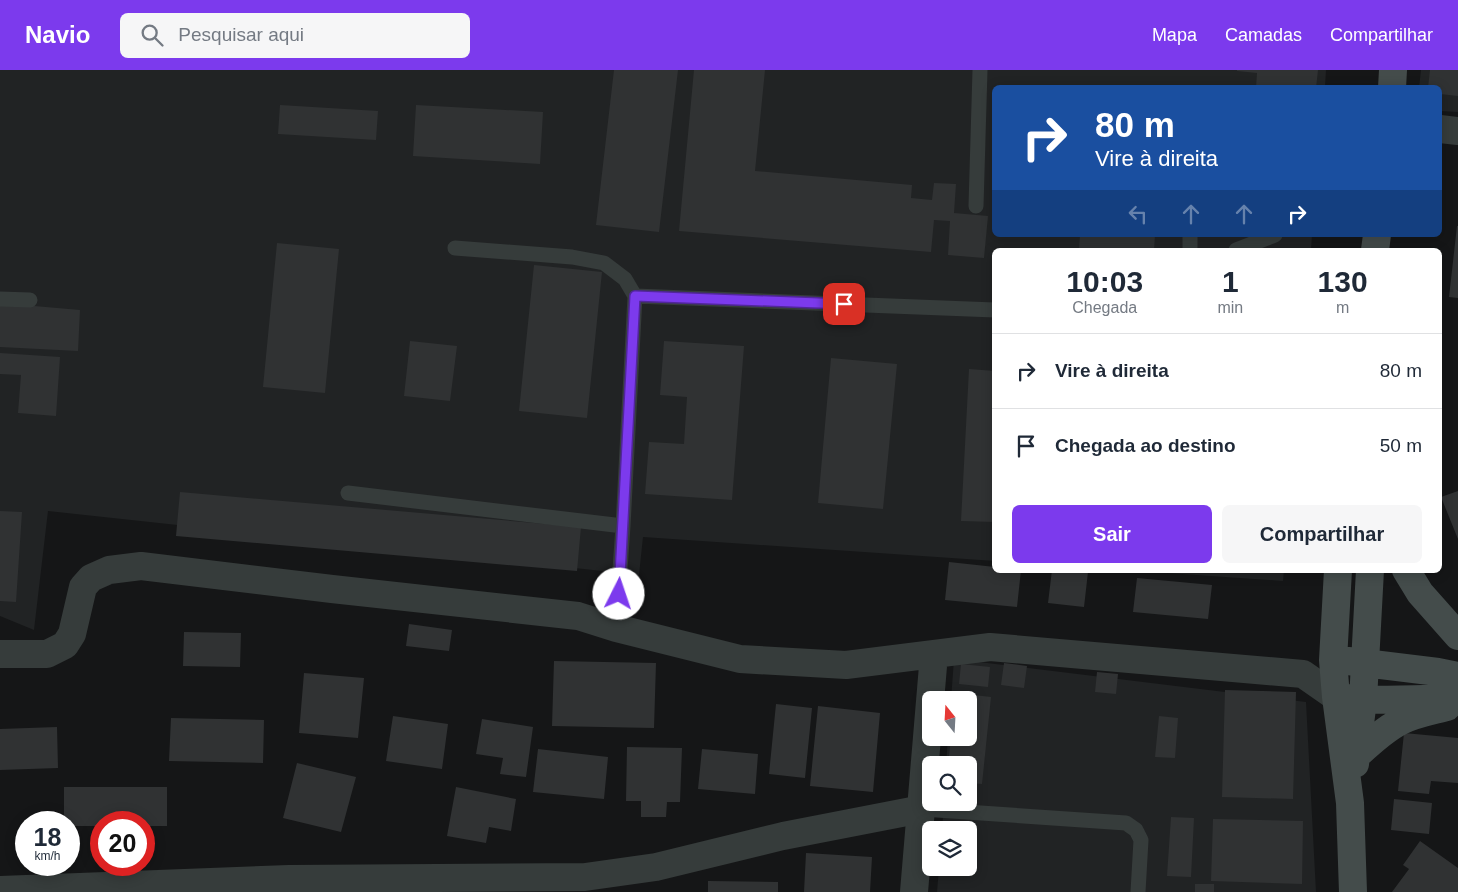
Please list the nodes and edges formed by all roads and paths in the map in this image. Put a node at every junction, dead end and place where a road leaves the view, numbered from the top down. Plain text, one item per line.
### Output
1 (980, 70) edge
2 (1393, 70) edge
3 (1392, 85) edge
4 (1442, 129) edge
5 (1458, 131) edge
6 (976, 206) dead end
7 (1270, 237) edge
8 (455, 248) dead end
9 (1241, 248) edge
10 (635, 296) junction
11 (0, 299) edge
12 (30, 300) dead end
13 (992, 310) edge
14 (348, 493) dead end
15 (624, 526) junction
16 (1338, 573) edge
17 (1370, 573) edge
18 (1408, 573) edge
19 (616, 628) junction
20 (1458, 636) edge
21 (0, 654) edge
22 (934, 654) junction
23 (1333, 660) junction
24 (1365, 663) junction
25 (1303, 674) junction
26 (1458, 676) edge
27 (1336, 697) junction
28 (1458, 699) edge
29 (1363, 700) junction
30 (1458, 704) edge
31 (1357, 755) junction
32 (926, 756) edge
33 (1350, 803) junction
34 (922, 809) joint
35 (951, 811) edge
36 (585, 884) edge
37 (0, 890) edge
38 (914, 892) edge
39 (1138, 892) edge
40 (1353, 892) edge

1 - 6 lane
2 - 3 main road
4 - 5 street
7 - 9 lane
8 - 10 lane
10 - 13 lane
10 - 15 lane
11 - 12 lane
14 - 15 lane
15 - 19 lane
16 - 23 main road
17 - 24 main road
18 - 20 main road
19 - 21 street
19 - 22 street
22 - 25 street
22 - 32 street
23 - 24 main road
23 - 25 street
23 - 27 main road
24 - 26 main road
24 - 29 main road
25 - 27 street
27 - 29 main road
27 - 33 main road
28 - 29 main road
29 - 31 main road
30 - 31 main road
31 - 33 main road
33 - 40 main road
34 - 36 street
34 - 38 street
35 - 39 lane
36 - 37 street

